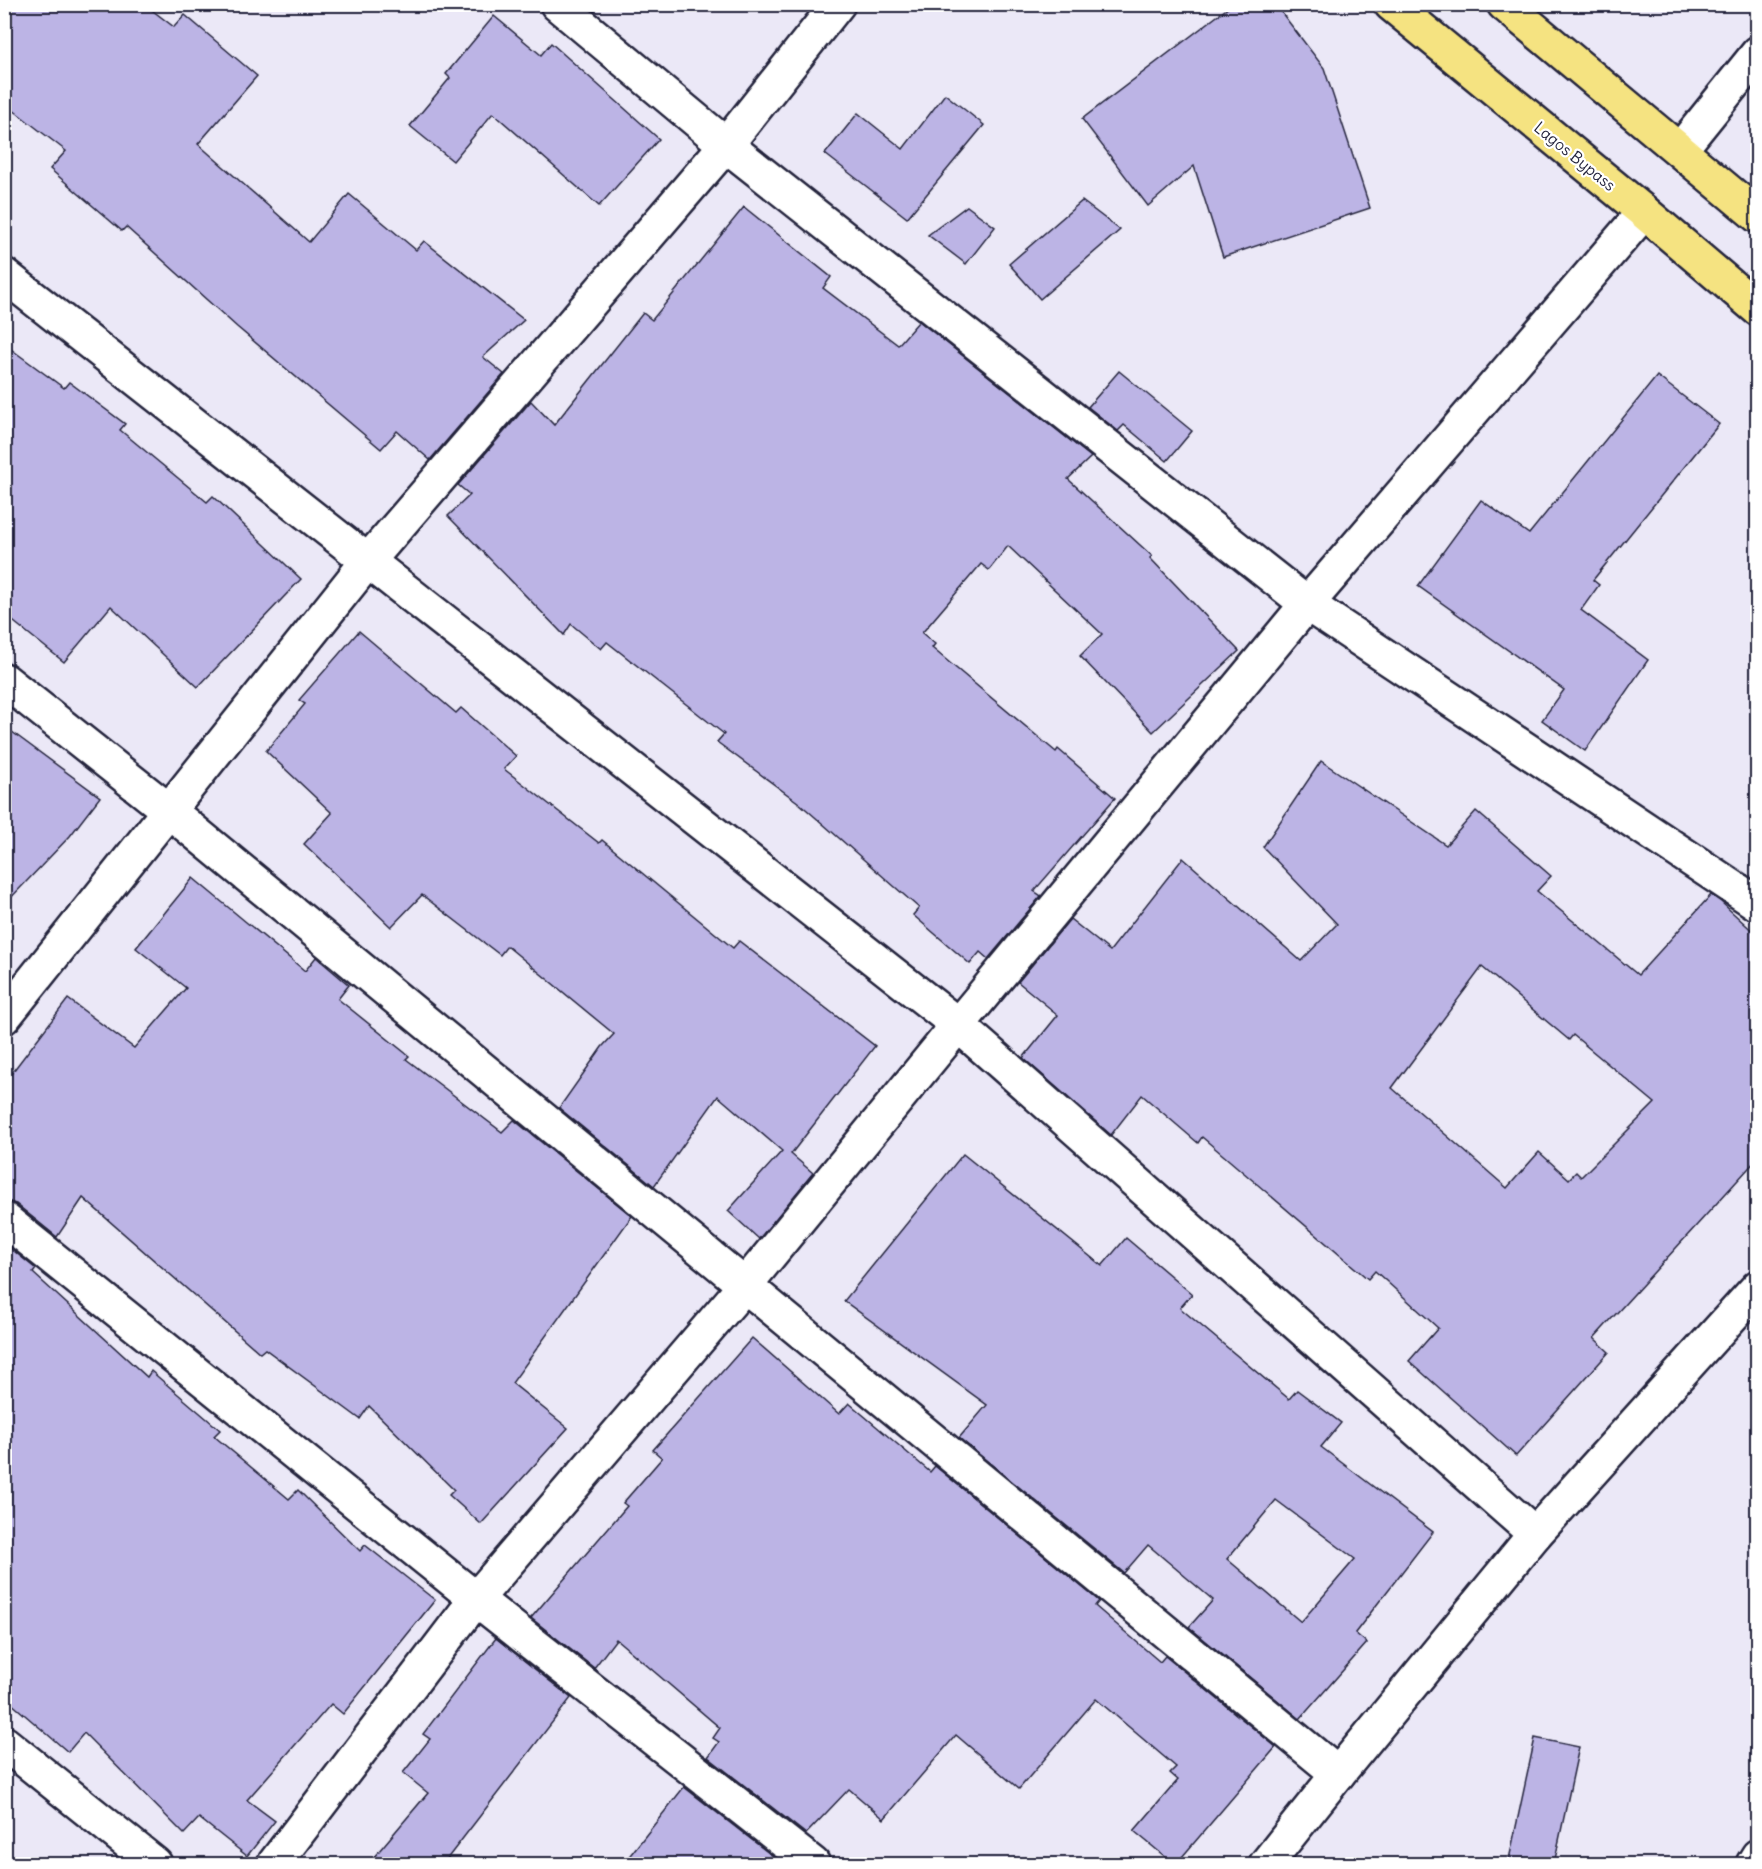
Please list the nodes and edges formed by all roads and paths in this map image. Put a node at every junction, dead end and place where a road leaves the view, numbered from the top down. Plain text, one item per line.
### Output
1 (557, 4) edge
2 (838, 4) edge
3 (1392, 4) edge
4 (1504, 4) edge
5 (1758, 53) edge
6 (726, 145) junction
7 (1680, 150) junction
8 (1644, 212) junction
9 (1758, 216) edge
10 (4, 275) edge
11 (1758, 309) edge
12 (367, 562) junction
13 (1306, 604) junction
14 (4, 680) edge
15 (168, 810) junction
16 (1758, 904) edge
17 (4, 1017) edge
18 (958, 1025) junction
19 (4, 1219) edge
20 (746, 1284) junction
21 (1758, 1287) edge
22 (1535, 1534) junction
23 (476, 1599) junction
24 (4, 1743) edge
25 (1338, 1774) junction
26 (1758, 1856) edge
27 (155, 1864) edge
28 (274, 1864) edge
29 (813, 1864) edge
30 (1266, 1864) edge
31 (1753, 1864) edge

1 - 6 street
2 - 6 street
3 - 8 main road, Lagos Bypass
4 - 7 main road
5 - 7 street
6 - 12 street
6 - 13 street
7 - 9 main road
8 - 11 main road, Lagos Bypass
8 - 13 street
10 - 12 street
12 - 15 street
12 - 18 street
13 - 16 street
13 - 18 street
14 - 15 street
15 - 17 street
15 - 20 street
18 - 20 street
18 - 22 street
19 - 23 street
20 - 23 street
20 - 25 street
21 - 22 street
22 - 25 street
23 - 28 street
23 - 29 street
24 - 27 street
25 - 30 street
26 - 31 street

